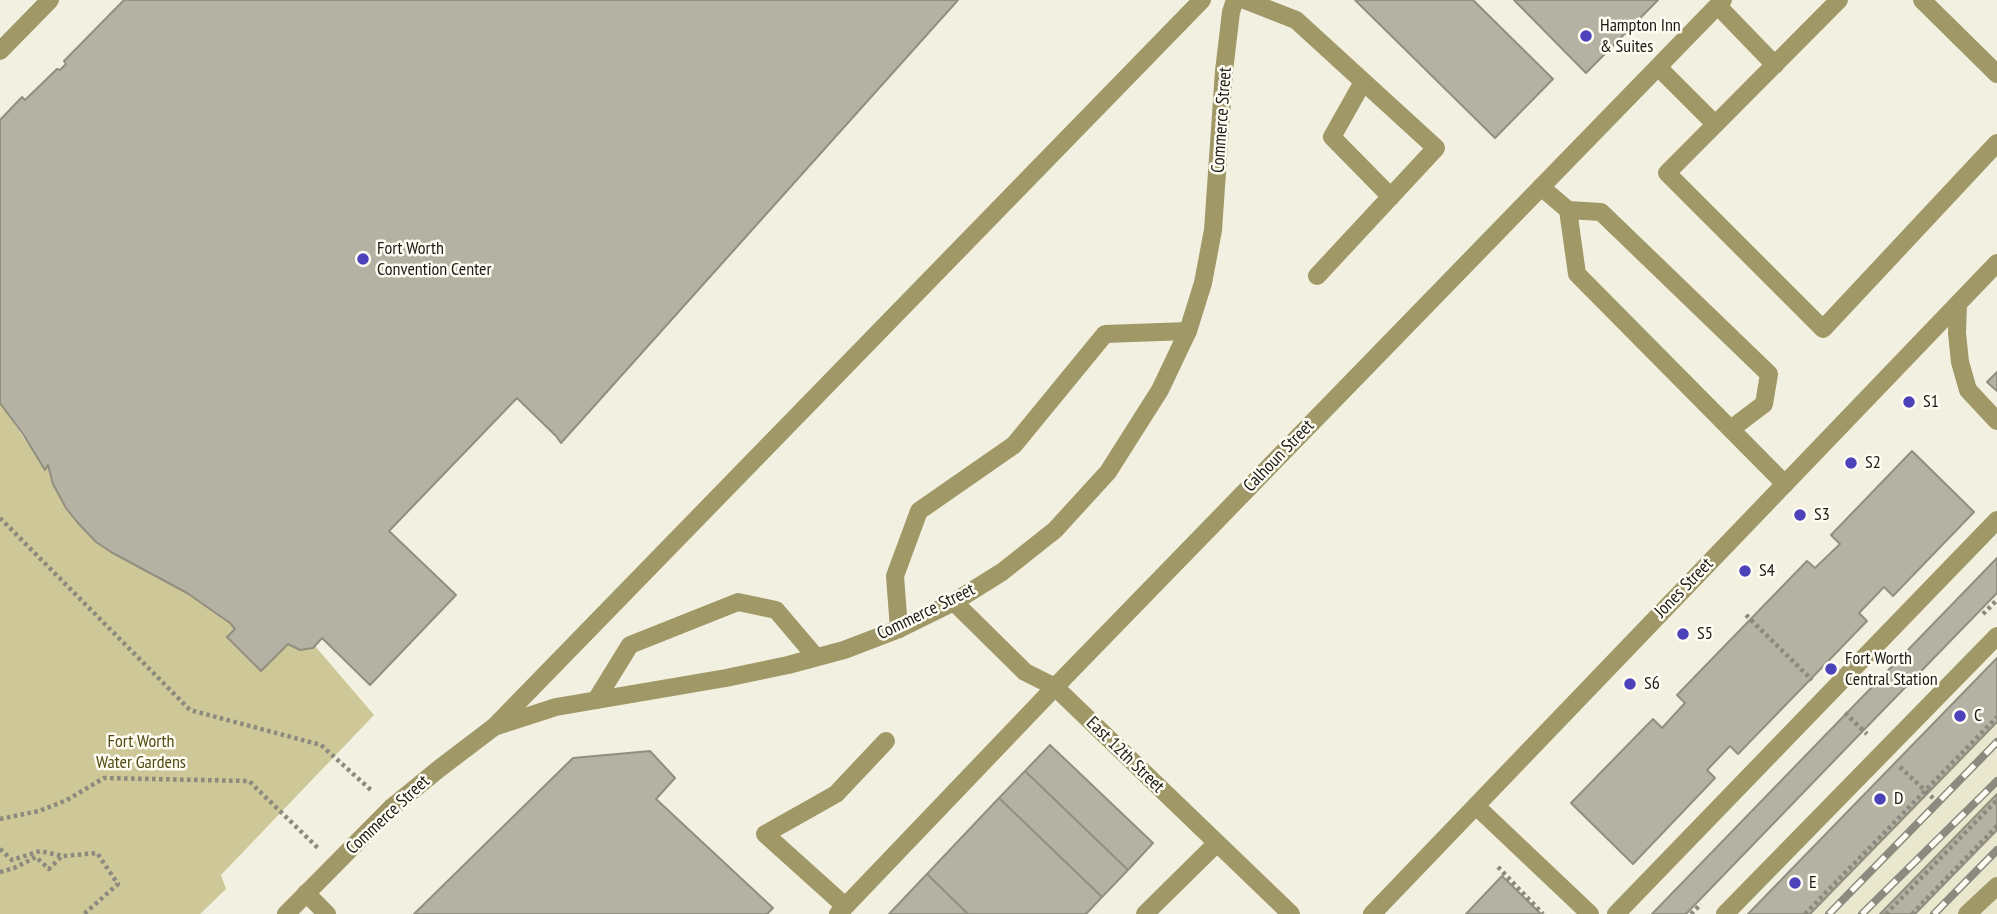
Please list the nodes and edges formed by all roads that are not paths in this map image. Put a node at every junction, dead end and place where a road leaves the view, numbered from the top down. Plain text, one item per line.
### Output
1 (50, 0) edge
2 (1202, 0) edge
3 (1235, 0) edge
4 (1245, 0) edge
5 (1839, 0) edge
6 (1922, 0) edge
7 (1721, 3) edge
8 (0, 51) edge
9 (1775, 65) junction
10 (1658, 67) junction
11 (1997, 74) edge
12 (1363, 82) junction
13 (1716, 124) junction
14 (1997, 143) edge
15 (1541, 187) junction
16 (1391, 197) junction
17 (1567, 210) junction
18 (1997, 263) edge
19 (1317, 276) dead end
20 (1958, 304) junction
21 (1188, 331) junction
22 (1997, 421) edge
23 (1731, 429) junction
24 (1785, 484) junction
25 (1997, 520) edge
26 (954, 602) junction
27 (899, 629) junction
28 (1997, 636) edge
29 (816, 657) junction
30 (1055, 687) junction
31 (596, 700) junction
32 (494, 727) junction
33 (886, 741) dead end
34 (1476, 806) junction
35 (1217, 844) junction
36 (1997, 886) edge
37 (306, 893) junction
38 (842, 910) edge
39 (286, 914) edge
40 (327, 914) edge
41 (1145, 914) edge
42 (1291, 914) edge
43 (1372, 914) edge
44 (1590, 914) edge
45 (1616, 914) edge
46 (1725, 914) edge
47 (1967, 914) edge

1 - 8 street
2 - 32 street
3 - 21 street, Commerce Street
4 - 12 street
5 - 9 street
6 - 11 street
7 - 9 street
7 - 10 street, Calhoun Street
9 - 13 street
10 - 13 street
10 - 15 street, Calhoun Street
12 - 16 street
12 - 16 street
13 - 14 street
15 - 17 street
15 - 30 street, Calhoun Street
16 - 19 street
17 - 23 street
17 - 23 street
18 - 20 street, Jones Street
20 - 22 street
20 - 24 street, Jones Street
21 - 26 street, Commerce Street
21 - 27 street
23 - 24 street
24 - 34 street, Jones Street
25 - 45 street
26 - 27 street, Commerce Street
26 - 30 street, East 12th Street
27 - 29 street, Commerce Street
28 - 46 street
29 - 31 street, Commerce Street
29 - 31 street
30 - 35 street, East 12th Street
30 - 38 street, Calhoun Street
31 - 32 street, Commerce Street
32 - 37 street, Commerce Street
33 - 38 street
34 - 43 street, Jones Street
34 - 44 street
35 - 41 street
35 - 42 street, East 12th Street
36 - 47 street
37 - 39 street, Commerce Street
37 - 40 street

